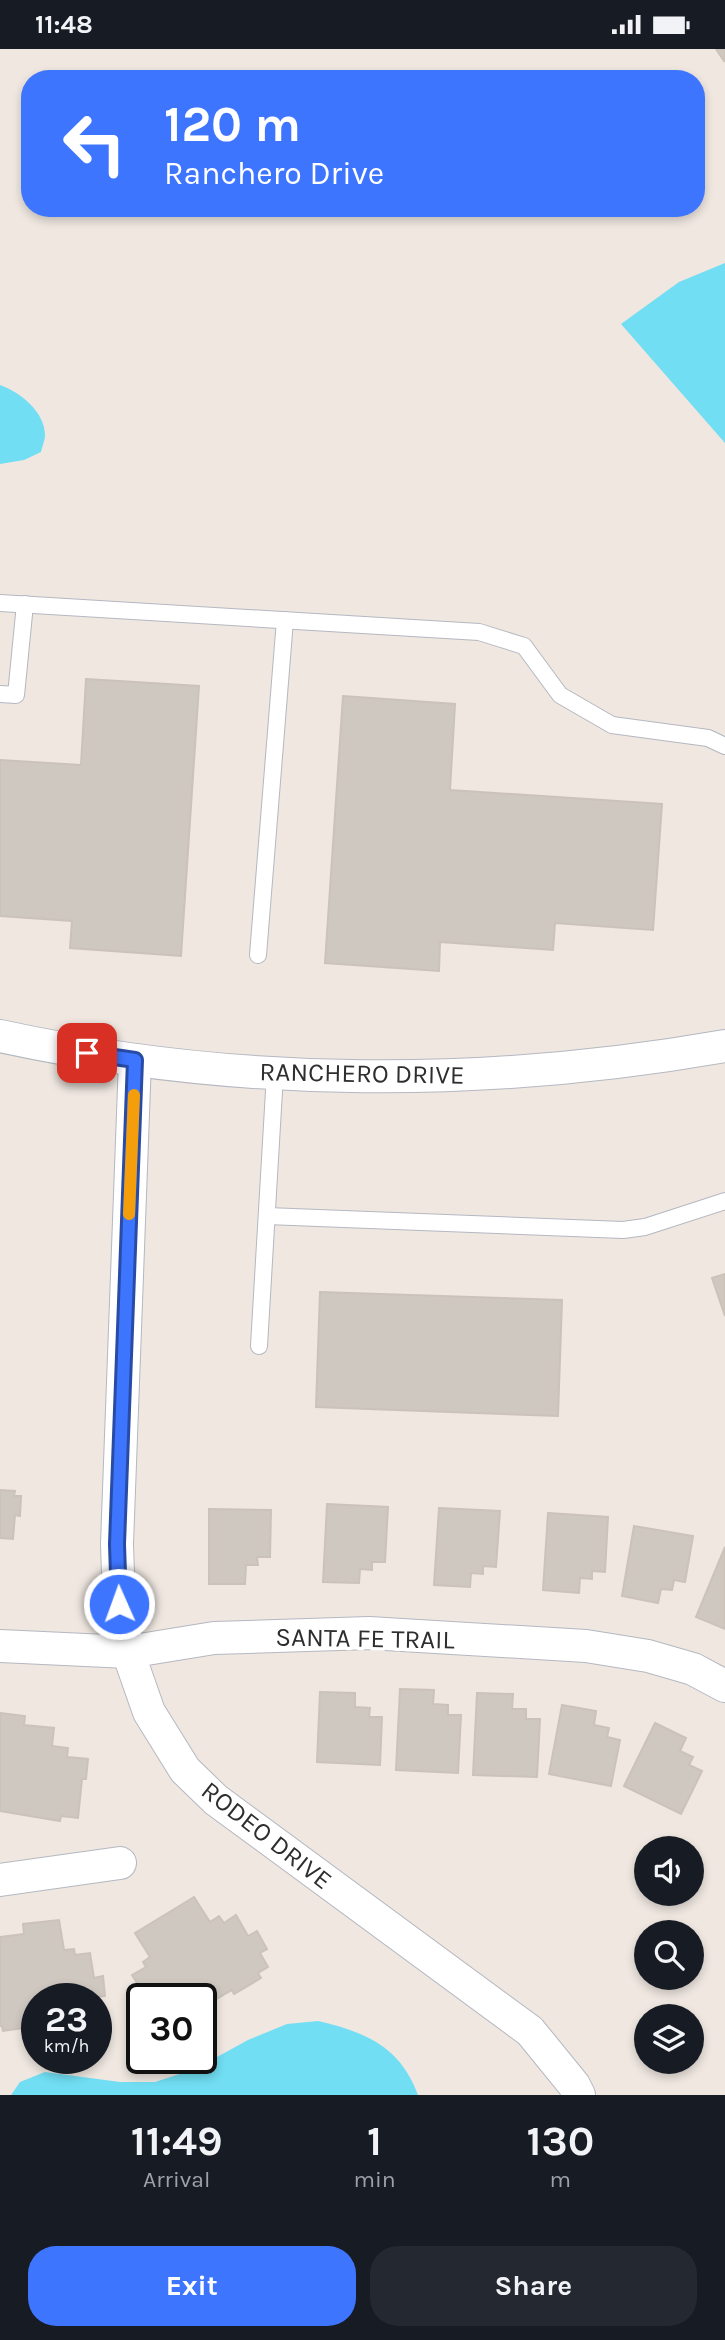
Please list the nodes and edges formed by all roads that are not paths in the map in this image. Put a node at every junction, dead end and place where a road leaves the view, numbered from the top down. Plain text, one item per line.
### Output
1 (0, 603) edge
2 (25, 604) junction
3 (285, 620) junction
4 (0, 694) edge
5 (725, 746) edge
6 (258, 955) dead end
7 (0, 1036) edge
8 (725, 1047) edge
9 (135, 1060) junction
10 (275, 1074) junction
11 (725, 1201) edge
12 (268, 1216) junction
13 (259, 1346) dead end
14 (0, 1646) edge
15 (128, 1653) junction
16 (725, 1686) edge
17 (120, 1863) dead end
18 (0, 1880) edge
19 (579, 2095) edge

1 - 2 lane
2 - 3 lane
2 - 4 lane
3 - 5 lane
3 - 6 lane
7 - 9 street, RANCHERO DRIVE
8 - 10 street, RANCHERO DRIVE
9 - 10 street, RANCHERO DRIVE
9 - 15 street, RODEO DRIVE
10 - 12 lane
11 - 12 lane
12 - 13 lane
14 - 15 street, SANTA FE TRAIL
15 - 16 street, SANTA FE TRAIL
15 - 19 street, RODEO DRIVE
17 - 18 street

